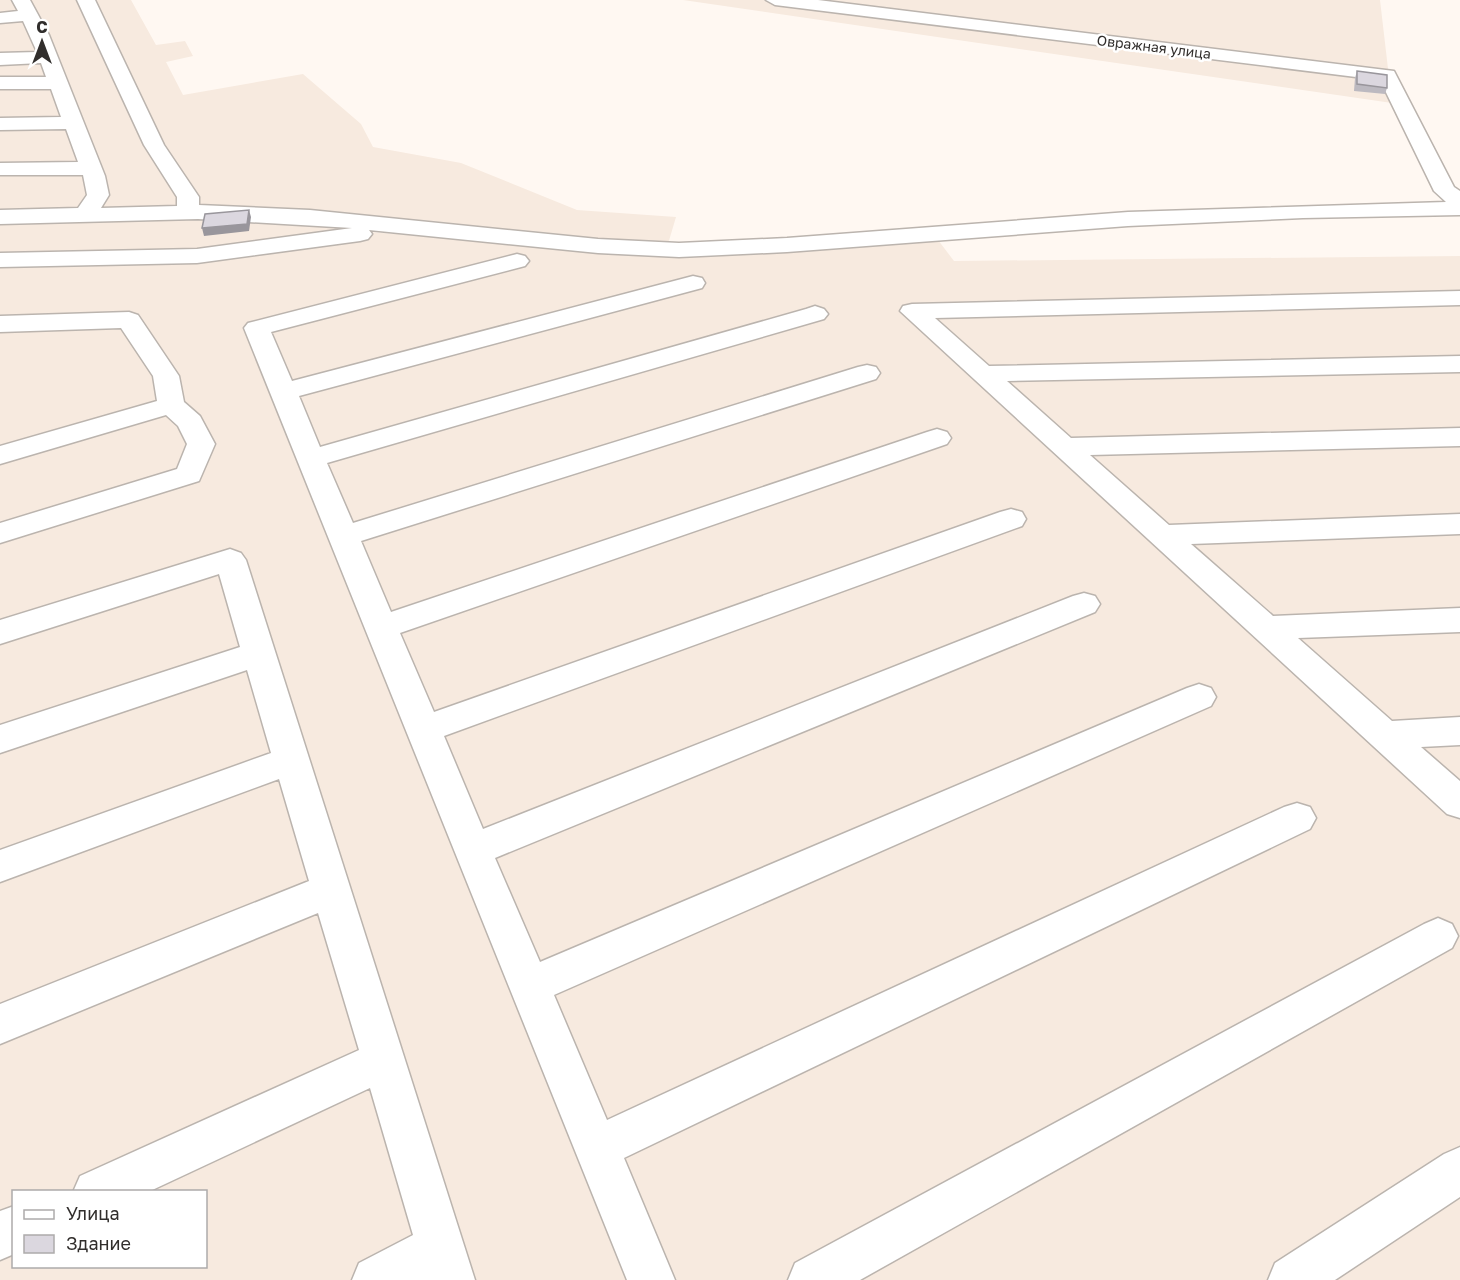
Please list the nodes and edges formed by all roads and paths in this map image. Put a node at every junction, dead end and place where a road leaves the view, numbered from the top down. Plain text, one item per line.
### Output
1 (86, 0) edge
2 (775, 0) edge
3 (26, 8) edge
4 (0, 18) edge
5 (48, 57) junction
6 (0, 59) edge
7 (0, 83) edge
8 (58, 83) junction
9 (74, 123) junction
10 (0, 124) edge
11 (91, 168) junction
12 (0, 169) edge
13 (1460, 201) edge
14 (1460, 208) edge
15 (188, 213) junction
16 (86, 214) junction
17 (0, 217) edge
18 (393, 224) junction
19 (0, 260) edge
20 (517, 261) dead end
21 (693, 283) dead end
22 (1460, 298) edge
23 (815, 314) dead end
24 (0, 324) edge
25 (1460, 364) edge
26 (867, 373) dead end
27 (982, 374) junction
28 (283, 392) junction
29 (171, 405) junction
30 (1460, 437) edge
31 (937, 438) dead end
32 (1063, 447) junction
33 (0, 455) edge
34 (311, 459) junction
35 (1011, 519) dead end
36 (1460, 524) edge
37 (0, 533) edge
38 (1161, 535) junction
39 (343, 536) junction
40 (1084, 604) dead end
41 (1460, 620) edge
42 (381, 627) junction
43 (1265, 628) junction
44 (0, 632) edge
45 (258, 654) junction
46 (1199, 698) dead end
47 (423, 730) junction
48 (1460, 731) edge
49 (1384, 735) junction
50 (0, 739) edge
51 (291, 760) junction
52 (1460, 803) edge
53 (1297, 818) dead end
54 (473, 850) junction
55 (0, 866) edge
56 (331, 890) junction
57 (1438, 936) dead end
58 (529, 986) junction
59 (0, 1024) edge
60 (383, 1060) junction
61 (596, 1148) junction
62 (1460, 1170) edge
63 (98, 1190) edge
64 (445, 1263) edge
65 (376, 1280) edge
66 (651, 1280) edge
67 (812, 1280) edge
68 (1292, 1280) edge

1 - 15 lane
2 - 13 lane, Овражная улица
3 - 4 lane
3 - 5 lane
5 - 6 lane
5 - 8 lane
7 - 8 lane
8 - 9 lane
9 - 10 lane
9 - 11 lane
11 - 12 lane
11 - 16 lane
14 - 18 lane
15 - 16 lane
15 - 18 lane
16 - 17 lane
18 - 19 lane
20 - 28 lane
21 - 28 lane
22 - 27 lane
23 - 34 lane
24 - 29 lane
25 - 27 lane
26 - 39 lane
27 - 32 lane
28 - 34 lane
29 - 33 lane
29 - 37 lane
30 - 32 lane
31 - 42 lane
32 - 38 lane
34 - 39 lane
35 - 47 lane
36 - 38 lane
38 - 43 lane
39 - 42 lane
40 - 54 lane
41 - 43 lane
42 - 47 lane
43 - 49 lane
44 - 45 lane
45 - 50 lane
45 - 51 lane
46 - 58 lane
47 - 54 lane
48 - 49 lane
49 - 52 lane
51 - 55 lane
51 - 56 lane
53 - 61 lane
54 - 58 lane
56 - 59 lane
56 - 60 lane
57 - 67 lane
58 - 61 lane
60 - 63 lane
60 - 64 lane
61 - 66 lane
62 - 68 lane
64 - 65 lane

